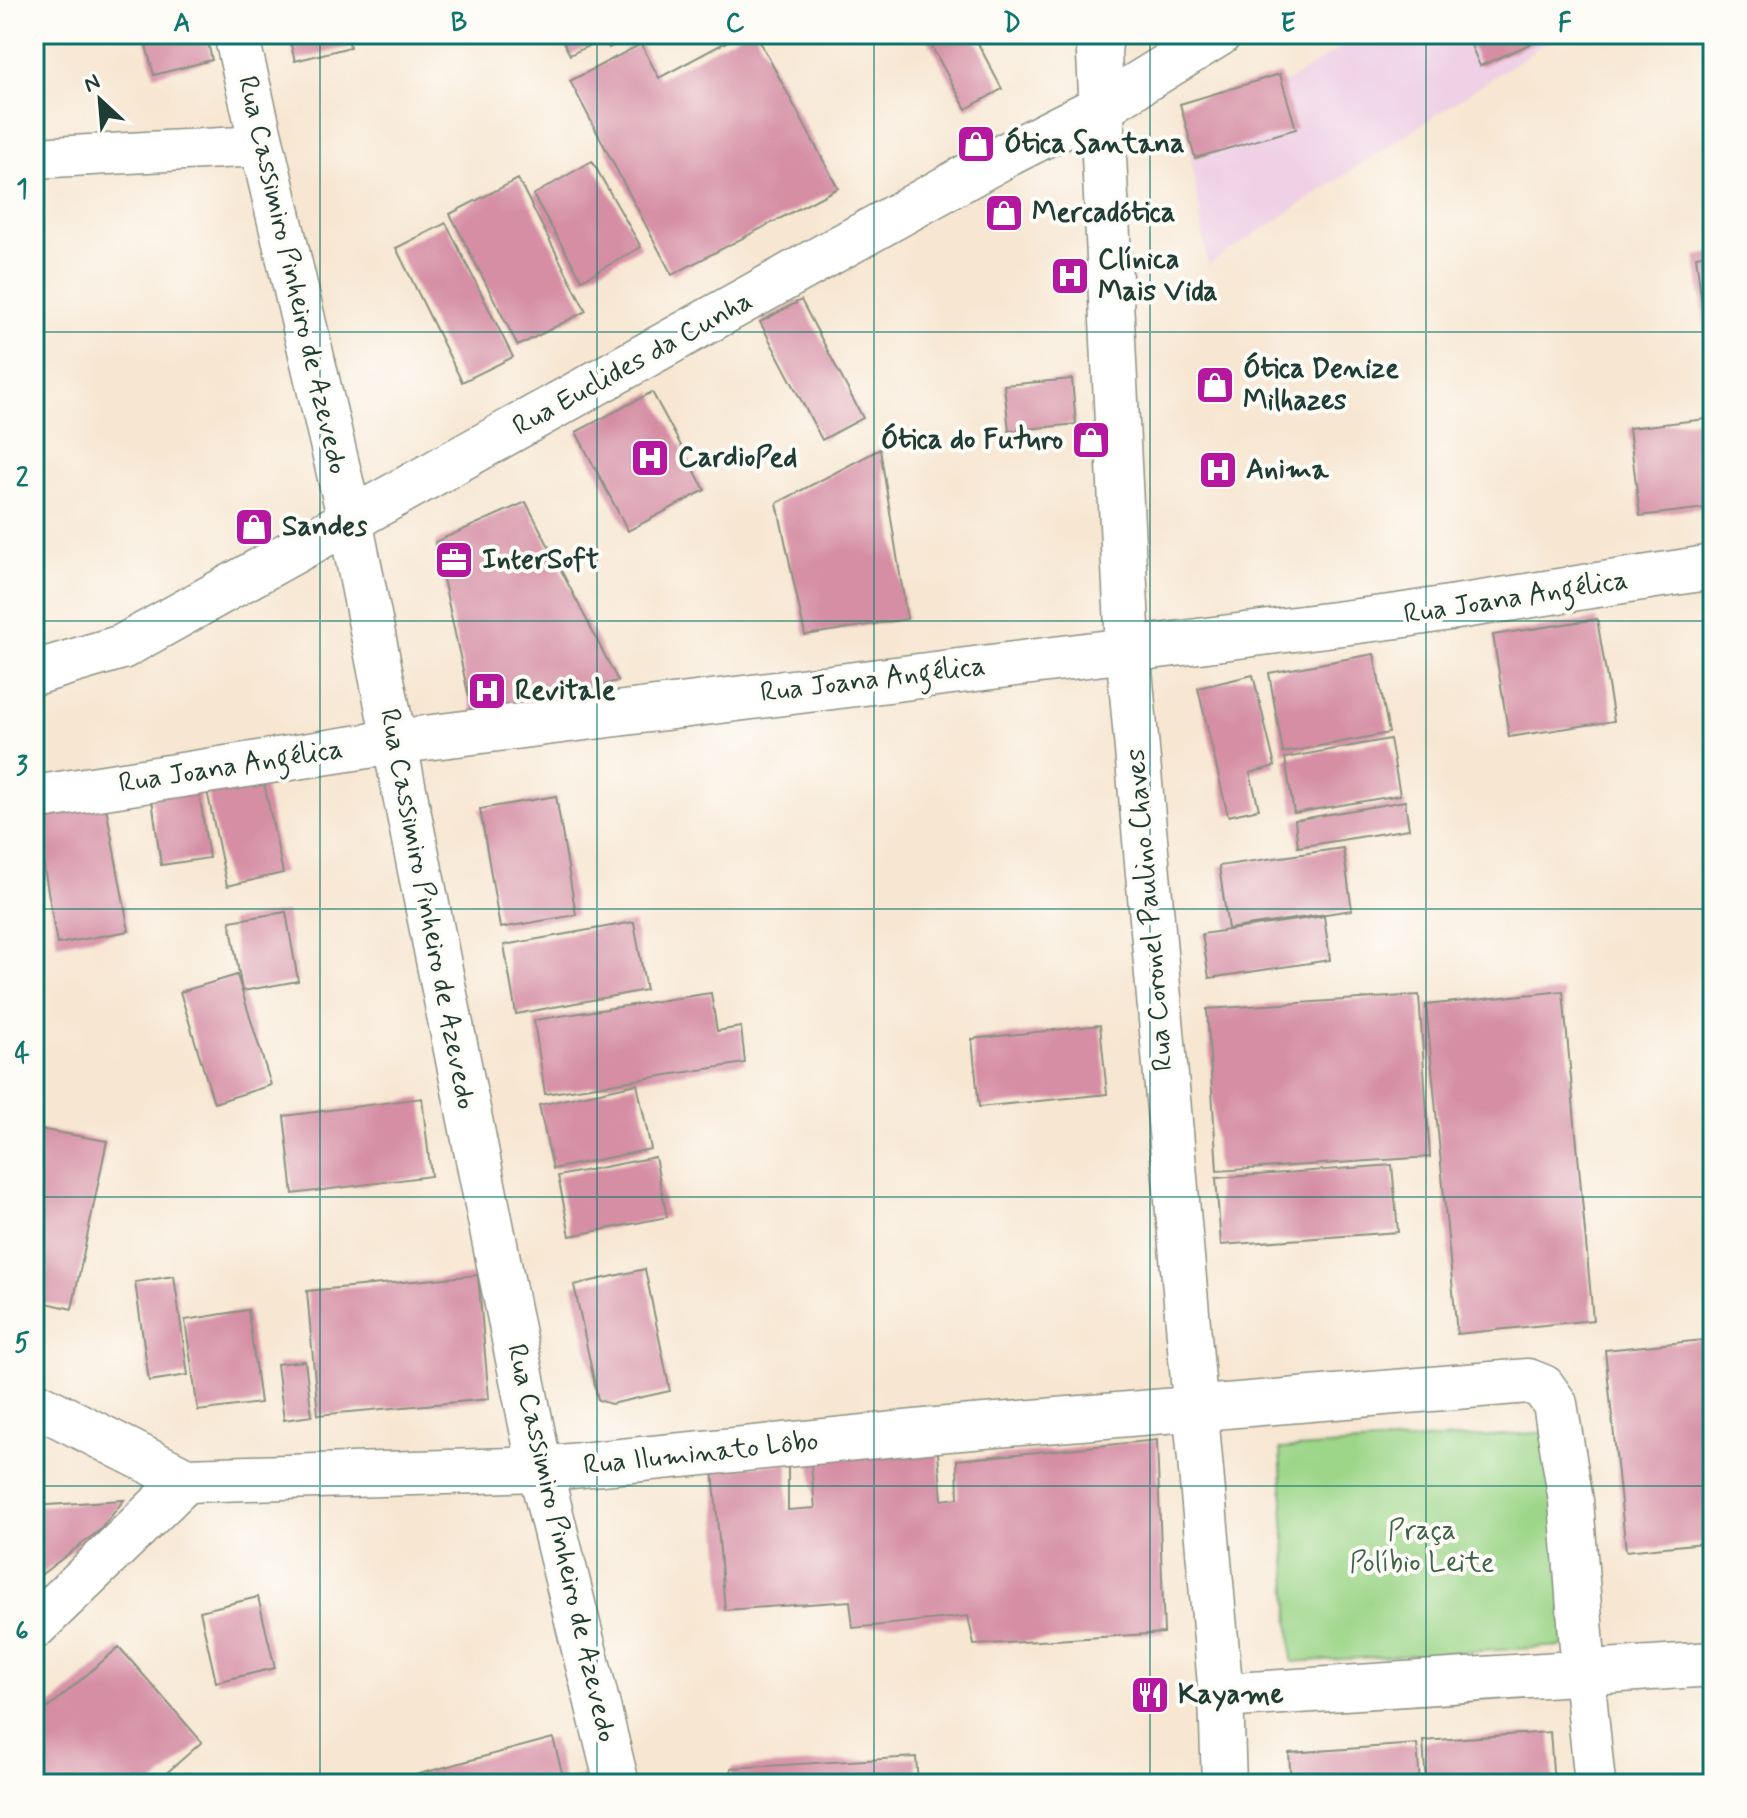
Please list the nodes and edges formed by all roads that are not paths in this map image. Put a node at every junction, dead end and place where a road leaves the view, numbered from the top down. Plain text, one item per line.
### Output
1 (236, 34) edge
2 (1101, 34) edge
3 (1219, 34) edge
4 (1104, 105) junction
5 (260, 146) junction
6 (34, 158) edge
7 (350, 520) junction
8 (1713, 567) edge
9 (1128, 648) junction
10 (36, 674) edge
11 (393, 742) junction
12 (34, 798) edge
13 (34, 1403) edge
14 (1193, 1410) junction
15 (540, 1469) junction
16 (186, 1480) junction
17 (34, 1627) edge
18 (1713, 1664) edge
19 (1584, 1674) junction
20 (1221, 1696) junction
21 (617, 1784) edge
22 (1224, 1784) edge
23 (1595, 1784) edge

1 - 5 street, Rua Cassimiro Pinheiro de Azevedo
2 - 4 street, Rua Coronel Paulino Chaves
3 - 4 street, Rua Euclides da Cunha
4 - 7 street, Rua Euclides da Cunha
4 - 9 street, Rua Coronel Paulino Chaves
5 - 6 street
5 - 7 street, Rua Cassimiro Pinheiro de Azevedo
7 - 10 street, Rua Euclides da Cunha
7 - 11 street, Rua Cassimiro Pinheiro de Azevedo
8 - 9 street, Rua Joana Angélica
9 - 11 street, Rua Joana Angélica
9 - 14 street, Rua Coronel Paulino Chaves
11 - 12 street, Rua Joana Angélica
11 - 15 street, Rua Cassimiro Pinheiro de Azevedo
13 - 16 street, Rua Iluminato Lôbo
14 - 15 street, Rua Iluminato Lôbo
14 - 19 street
14 - 20 street, Rua Coronel Paulino Chaves
15 - 16 street, Rua Iluminato Lôbo
15 - 21 street, Rua Cassimiro Pinheiro de Azevedo
16 - 17 street
18 - 19 street
19 - 20 street
19 - 23 street
20 - 22 street, Rua Coronel Paulino Chaves

